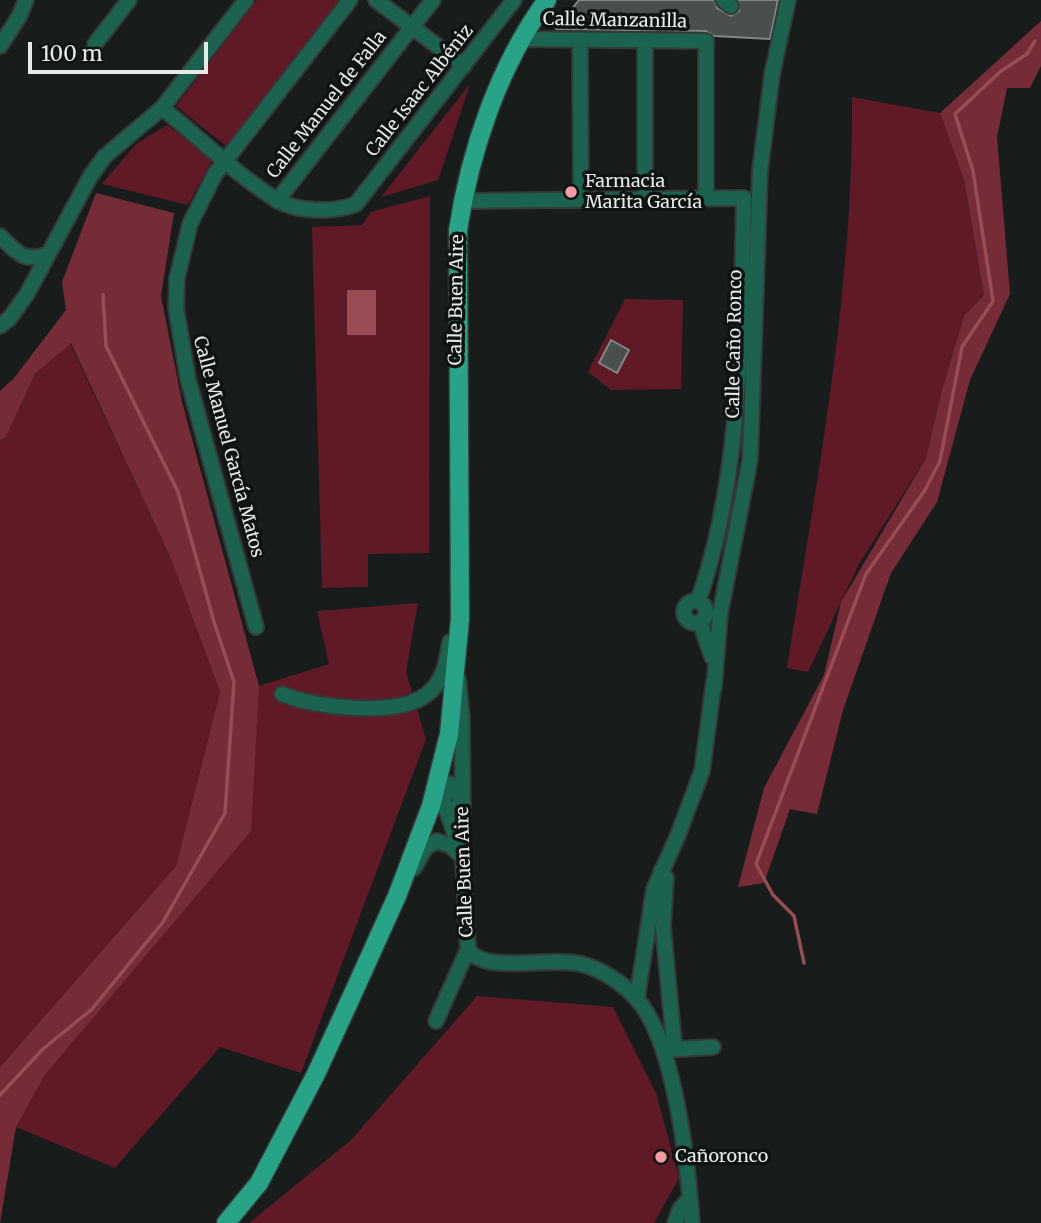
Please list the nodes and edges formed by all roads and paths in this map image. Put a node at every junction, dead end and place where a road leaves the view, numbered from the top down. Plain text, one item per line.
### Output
1 (26, 0) edge
2 (129, 0) edge
3 (246, 0) edge
4 (351, 0) edge
5 (376, 0) edge
6 (433, 0) edge
7 (514, 0) edge
8 (547, 0) edge
9 (788, 0) edge
10 (412, 27) junction
11 (523, 40) junction
12 (580, 40) junction
13 (645, 40) junction
14 (95, 44) dead end
15 (0, 46) edge
16 (464, 66) junction
17 (162, 108) junction
18 (226, 159) junction
19 (706, 198) junction
20 (645, 199) junction
21 (581, 200) junction
22 (277, 201) junction
23 (462, 201) junction
24 (0, 236) edge
25 (46, 254) junction
26 (0, 326) edge
27 (459, 563) junction
28 (460, 619) junction
29 (256, 627) dead end
30 (457, 674) junction
31 (714, 688) junction
32 (282, 694) dead end
33 (437, 781) junction
34 (463, 803) junction
35 (444, 808) junction
36 (463, 858) junction
37 (661, 871) junction
38 (397, 896) junction
39 (374, 948) junction
40 (468, 949) junction
41 (637, 998) junction
42 (436, 1021) dead end
43 (668, 1047) junction
44 (713, 1047) dead end
45 (690, 1198) junction
46 (226, 1223) edge
47 (675, 1223) edge
48 (692, 1223) edge

1 - 15 street
2 - 14 street
3 - 17 street
4 - 18 street, Calle Manuel García Matos
5 - 10 street
6 - 10 street, Calle Manuel de Falla
7 - 16 street, Calle Isaac Albéniz
8 - 11 main road, Calle Buen Aire
9 - 31 street, Calle Caño Ronco
10 - 16 street
10 - 22 street, Calle Manuel de Falla
11 - 12 street, Calle Manzanilla
11 - 23 main road, Calle Buen Aire
12 - 13 street, Calle Manzanilla
12 - 21 street
13 - 19 street, Calle Manzanilla
13 - 20 street
16 - 22 street, Calle Isaac Albéniz
17 - 18 street
17 - 25 street
18 - 22 street
18 - 29 street, Calle Manuel García Matos
19 - 20 street
19 - 31 street, Calle Caño Ronco
20 - 21 street
21 - 23 street
23 - 27 main road, Calle Buen Aire
24 - 25 street
25 - 26 street
27 - 28 main road, Calle Buen Aire
27 - 32 street
28 - 30 main road
28 - 39 main road
30 - 33 main road
30 - 34 street, Calle Buen Aire
31 - 37 street, Calle Caño Ronco
33 - 34 street
33 - 35 street
33 - 38 main road
34 - 35 street
34 - 36 street, Calle Buen Aire
35 - 36 street
36 - 38 street
36 - 40 street, Calle Buen Aire
37 - 41 street, Calle Caño Ronco
37 - 43 street
38 - 39 main road
39 - 46 main road
40 - 41 street
40 - 42 street, Calle Buen Aire
41 - 43 street
43 - 44 street
43 - 45 street
45 - 47 street
45 - 48 street

